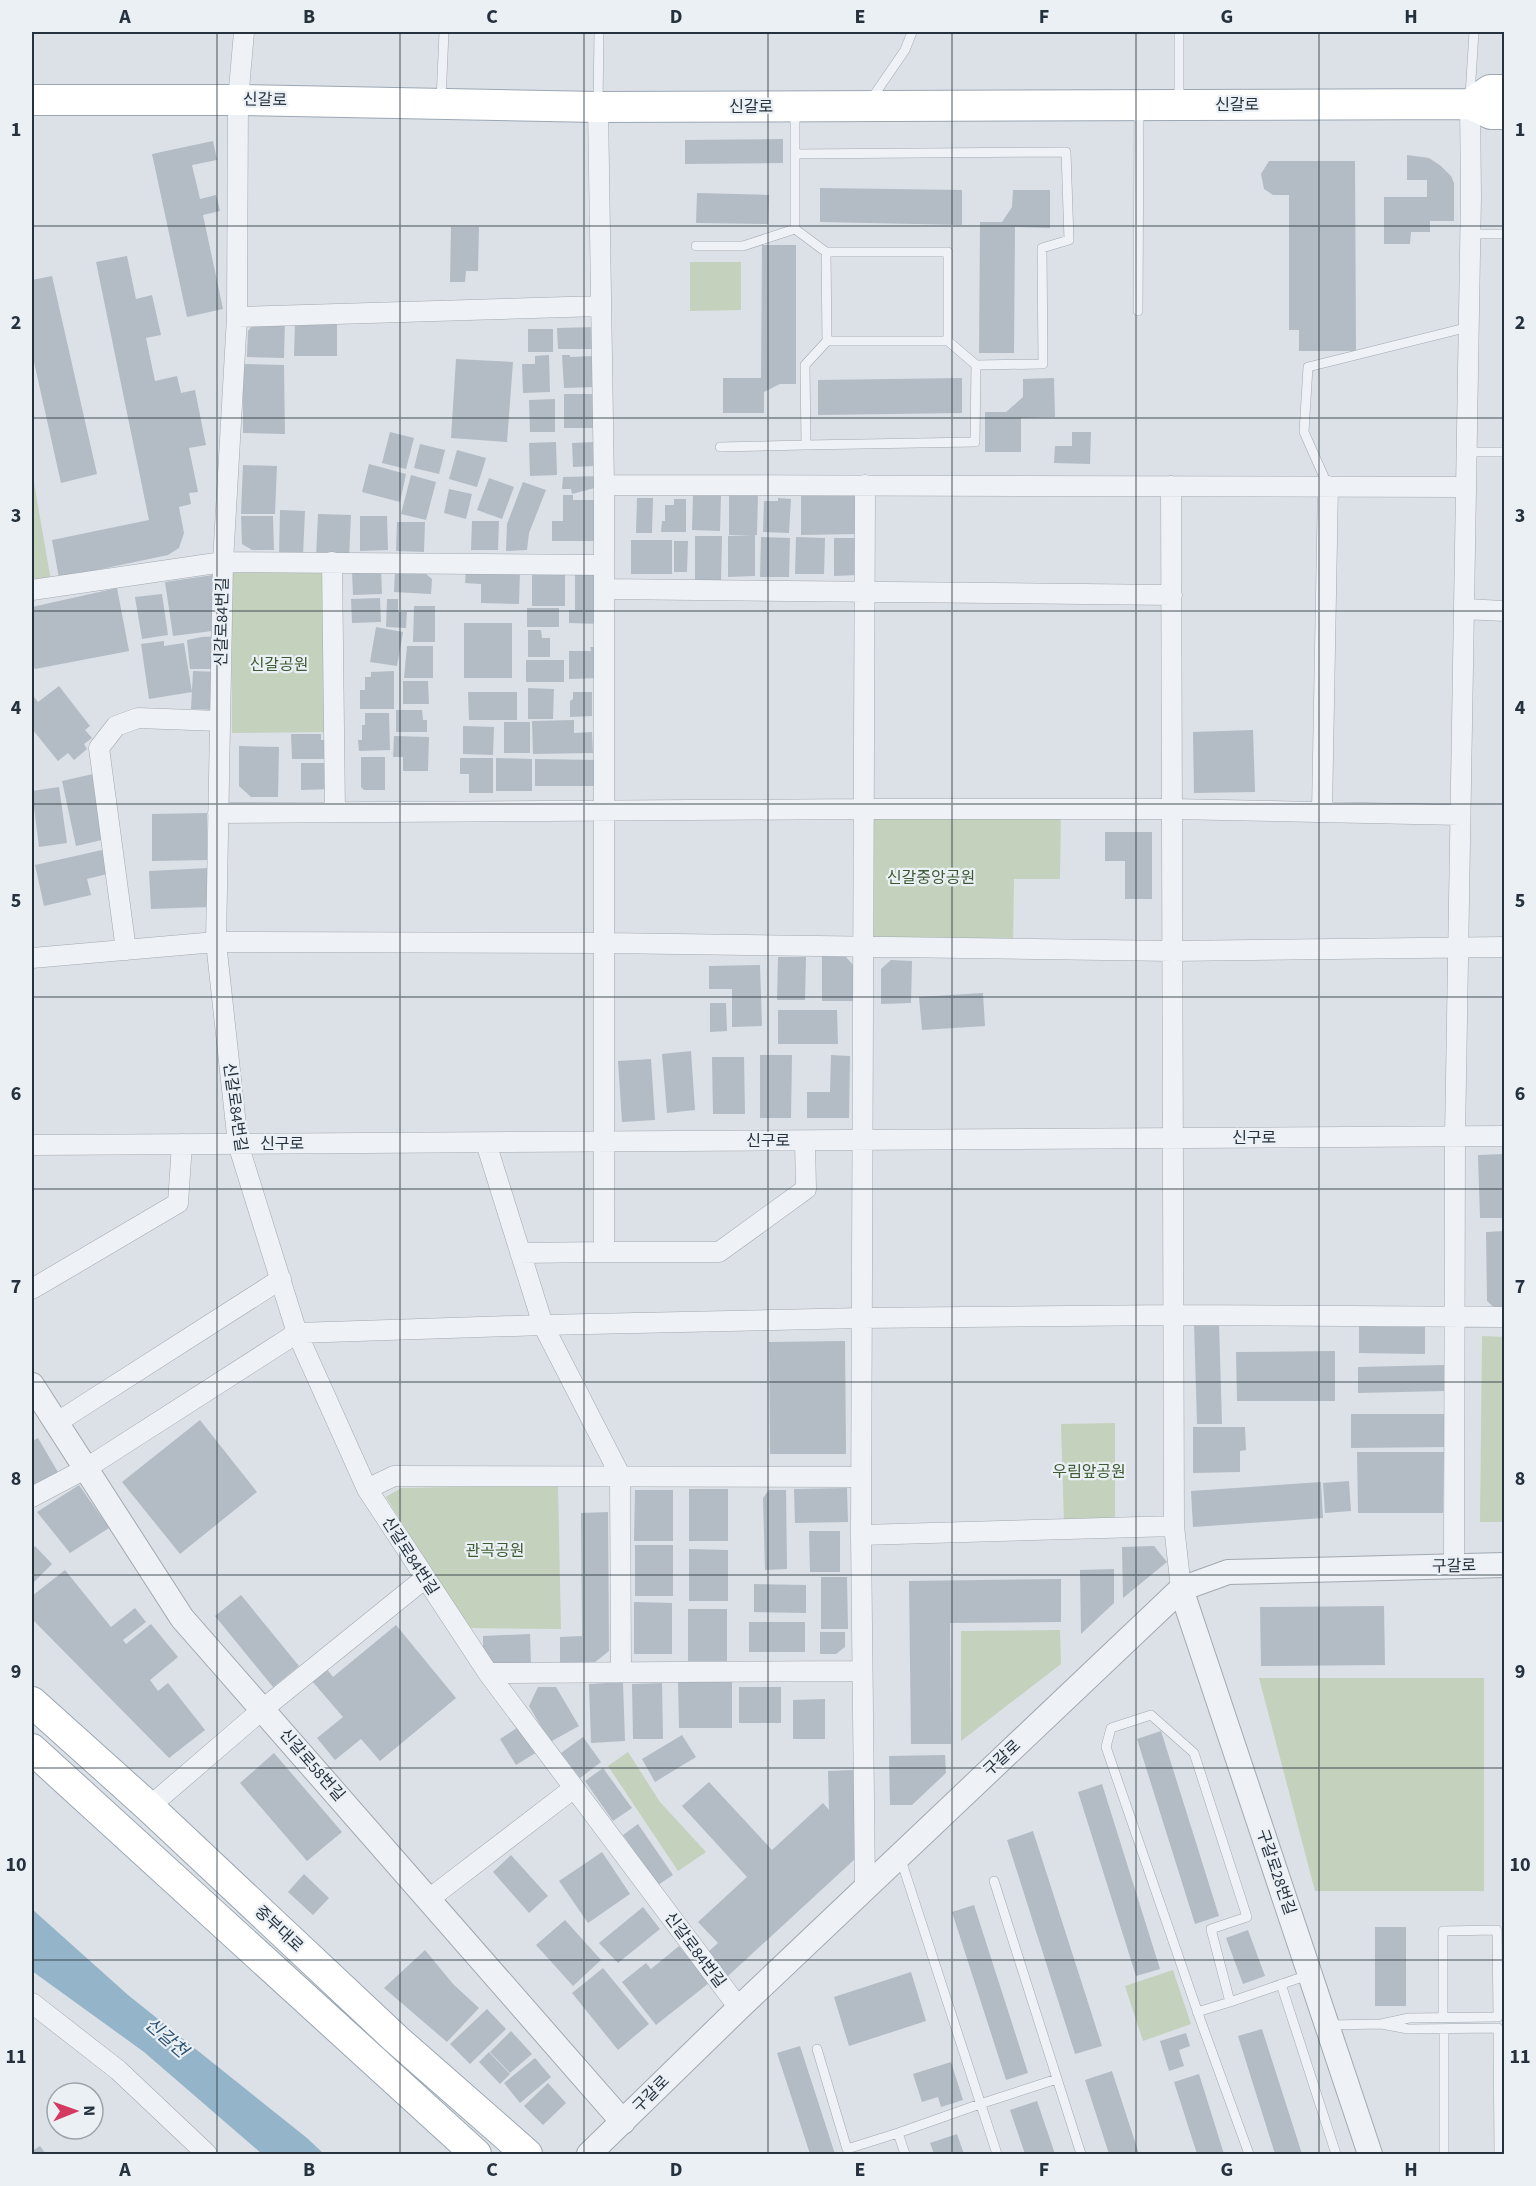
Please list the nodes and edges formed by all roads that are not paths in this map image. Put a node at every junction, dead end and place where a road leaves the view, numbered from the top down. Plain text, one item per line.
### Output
1 (244, 32) edge
2 (444, 32) edge
3 (598, 32) edge
4 (912, 32) edge
5 (1179, 32) edge
6 (1473, 32) edge
7 (1504, 90) edge
8 (32, 100) edge
9 (238, 100) junction
10 (441, 104) junction
11 (1470, 104) junction
12 (1139, 105) junction
13 (1179, 105) junction
14 (795, 106) junction
15 (867, 106) junction
16 (597, 107) junction
17 (1504, 114) edge
18 (795, 154) junction
19 (795, 229) junction
20 (1470, 234) junction
21 (1504, 234) edge
22 (696, 246) dead end
23 (826, 252) junction
24 (601, 306) junction
25 (1138, 311) dead end
26 (237, 317) junction
27 (1461, 329) dead end
28 (826, 341) junction
29 (948, 341) junction
30 (976, 365) junction
31 (806, 446) junction
32 (720, 447) dead end
33 (1466, 452) junction
34 (1504, 452) edge
35 (604, 485) junction
36 (865, 485) junction
37 (1172, 486) junction
38 (1328, 486) junction
39 (1466, 487) junction
40 (223, 562) junction
41 (332, 562) junction
42 (604, 565) junction
43 (604, 589) junction
44 (32, 590) edge
45 (864, 592) junction
46 (1172, 595) junction
47 (1464, 609) junction
48 (1504, 611) edge
49 (220, 721) junction
50 (863, 809) junction
51 (1172, 809) junction
52 (605, 810) junction
53 (335, 812) junction
54 (1322, 812) junction
55 (218, 813) junction
56 (1460, 815) junction
57 (216, 942) junction
58 (605, 943) junction
59 (1504, 947) edge
60 (862, 948) junction
61 (1458, 948) junction
62 (126, 950) junction
63 (1173, 951) junction
64 (33, 956) edge
65 (1504, 1136) edge
66 (1455, 1137) junction
67 (1173, 1138) junction
68 (862, 1140) junction
69 (805, 1141) junction
70 (606, 1142) junction
71 (486, 1143) junction
72 (182, 1144) junction
73 (238, 1144) junction
74 (32, 1145) edge
75 (604, 1252) junction
76 (520, 1253) junction
77 (281, 1279) junction
78 (32, 1289) edge
79 (1174, 1315) junction
80 (1454, 1316) junction
81 (1504, 1317) edge
82 (861, 1318) junction
83 (543, 1325) junction
84 (297, 1334) junction
85 (32, 1384) edge
86 (56, 1423) junction
87 (85, 1469) junction
88 (620, 1474) junction
89 (861, 1476) junction
90 (367, 1489) junction
91 (32, 1497) edge
92 (1174, 1526) junction
93 (861, 1534) junction
94 (1454, 1565) junction
95 (1504, 1565) edge
96 (424, 1579) junction
97 (1181, 1589) junction
98 (862, 1671) junction
99 (621, 1672) junction
100 (488, 1673) junction
101 (32, 1702) edge
102 (263, 1710) junction
103 (32, 1749) edge
104 (574, 1788) junction
105 (149, 1807) junction
106 (899, 1855) junction
107 (994, 1881) dead end
108 (865, 1888) junction
109 (429, 1899) junction
110 (1310, 1974) junction
111 (1281, 1984) junction
112 (1230, 2002) junction
113 (32, 2003) edge
114 (739, 2008) junction
115 (1197, 2012) junction
116 (1443, 2017) junction
117 (1381, 2024) junction
118 (1327, 2025) junction
119 (1444, 2029) junction
120 (817, 2049) dead end
121 (1057, 2079) junction
122 (980, 2104) junction
123 (623, 2122) junction
124 (898, 2133) junction
125 (207, 2154) edge
126 (476, 2154) edge
127 (527, 2154) edge
128 (589, 2154) edge
129 (905, 2154) edge
130 (997, 2154) edge
131 (1081, 2154) edge
132 (1250, 2154) edge
133 (1336, 2154) edge
134 (1370, 2154) edge
135 (1444, 2154) edge
136 (1499, 2154) edge

1 - 9 street, 신갈로84번길
2 - 10 lane
3 - 16 lane
4 - 15 lane
5 - 13 lane
6 - 11 lane
7 - 11 main road, 신갈로
8 - 9 main road, 신갈로
9 - 10 main road, 신갈로
9 - 26 street, 신갈로84번길
10 - 16 main road, 신갈로
11 - 13 main road, 신갈로
11 - 17 main road, 신갈로
11 - 20 street
12 - 13 main road, 신갈로
12 - 15 main road, 신갈로
12 - 25 lane
14 - 15 main road, 신갈로
14 - 16 main road, 신갈로
14 - 18 lane
16 - 24 street
18 - 19 lane
18 - 30 lane
19 - 22 lane
19 - 23 lane
20 - 21 lane
20 - 33 street
23 - 28 lane
23 - 29 lane
24 - 26 street
24 - 35 street
26 - 40 street, 신갈로84번길
27 - 38 lane
28 - 29 lane
28 - 31 lane
29 - 30 lane
30 - 31 lane
31 - 32 lane
33 - 34 lane
33 - 39 street
35 - 36 street
35 - 42 street
36 - 37 street
36 - 45 street
37 - 38 street
37 - 46 street
38 - 39 street
38 - 54 street
39 - 47 street
40 - 41 street
40 - 44 street
40 - 49 street, 신갈로84번길
41 - 42 street
41 - 53 street
42 - 43 street
43 - 45 street
43 - 52 street
45 - 46 street
45 - 50 street
46 - 51 street
47 - 48 street
47 - 56 street
49 - 55 street, 신갈로84번길
49 - 62 street
50 - 51 street
50 - 52 street
50 - 60 street
51 - 54 street
51 - 63 street
52 - 53 street
52 - 58 street
53 - 55 street
54 - 56 street
55 - 57 street, 신갈로84번길
56 - 61 street
57 - 58 street
57 - 62 street
57 - 73 street, 신갈로84번길
58 - 60 street
58 - 70 street
59 - 61 street
60 - 63 street
60 - 68 street
61 - 63 street
61 - 66 street
62 - 64 street
63 - 67 street
65 - 66 street, 신구로
66 - 67 street, 신구로
66 - 80 street
67 - 68 street, 신구로
67 - 79 street
68 - 69 street, 신구로
68 - 82 street
69 - 70 street, 신구로
69 - 75 street
70 - 71 street, 신구로
70 - 75 street
71 - 73 street, 신구로
71 - 76 street
72 - 73 street, 신구로
72 - 74 street, 신구로
72 - 78 street
73 - 77 street, 신갈로84번길
75 - 76 street
76 - 83 street
77 - 84 street, 신갈로84번길
77 - 86 street
79 - 80 street
79 - 82 street
79 - 92 street
80 - 81 street
80 - 94 street
82 - 83 street
82 - 89 street
83 - 84 street
83 - 88 street
84 - 87 street
84 - 90 street, 신갈로84번길
85 - 86 street, 신갈로58번길
86 - 87 street, 신갈로58번길
87 - 91 street
87 - 102 street, 신갈로58번길
88 - 89 street
88 - 90 street
88 - 99 street
89 - 93 street
90 - 96 street, 신갈로84번길
92 - 93 street
92 - 97 street
93 - 98 street
94 - 95 street, 구갈로
94 - 97 street, 구갈로
96 - 100 street, 신갈로84번길
96 - 102 street
97 - 106 street, 구갈로
97 - 110 street, 구갈로28번길
98 - 99 street
98 - 108 street
99 - 100 street
100 - 104 street, 신갈로84번길
101 - 105 main road, 중부대로
102 - 105 street
102 - 109 street, 신갈로58번길
103 - 126 main road, 중부대로
104 - 109 street
104 - 114 street, 신갈로84번길
105 - 127 main road, 중부대로
106 - 108 street, 구갈로
106 - 122 lane
107 - 121 lane
108 - 114 street, 구갈로
109 - 123 street, 신갈로58번길
110 - 111 lane
110 - 118 street, 구갈로28번길
111 - 112 lane
111 - 133 lane
112 - 115 lane
112 - 115 lane
113 - 125 street
114 - 123 street, 구갈로
115 - 132 lane
116 - 116 lane
116 - 117 lane
117 - 118 lane
117 - 119 lane
118 - 134 street, 구갈로28번길
119 - 135 lane
119 - 136 lane
120 - 124 lane
121 - 122 lane
121 - 131 lane
122 - 124 lane
122 - 130 lane
123 - 128 street, 구갈로
124 - 129 lane

